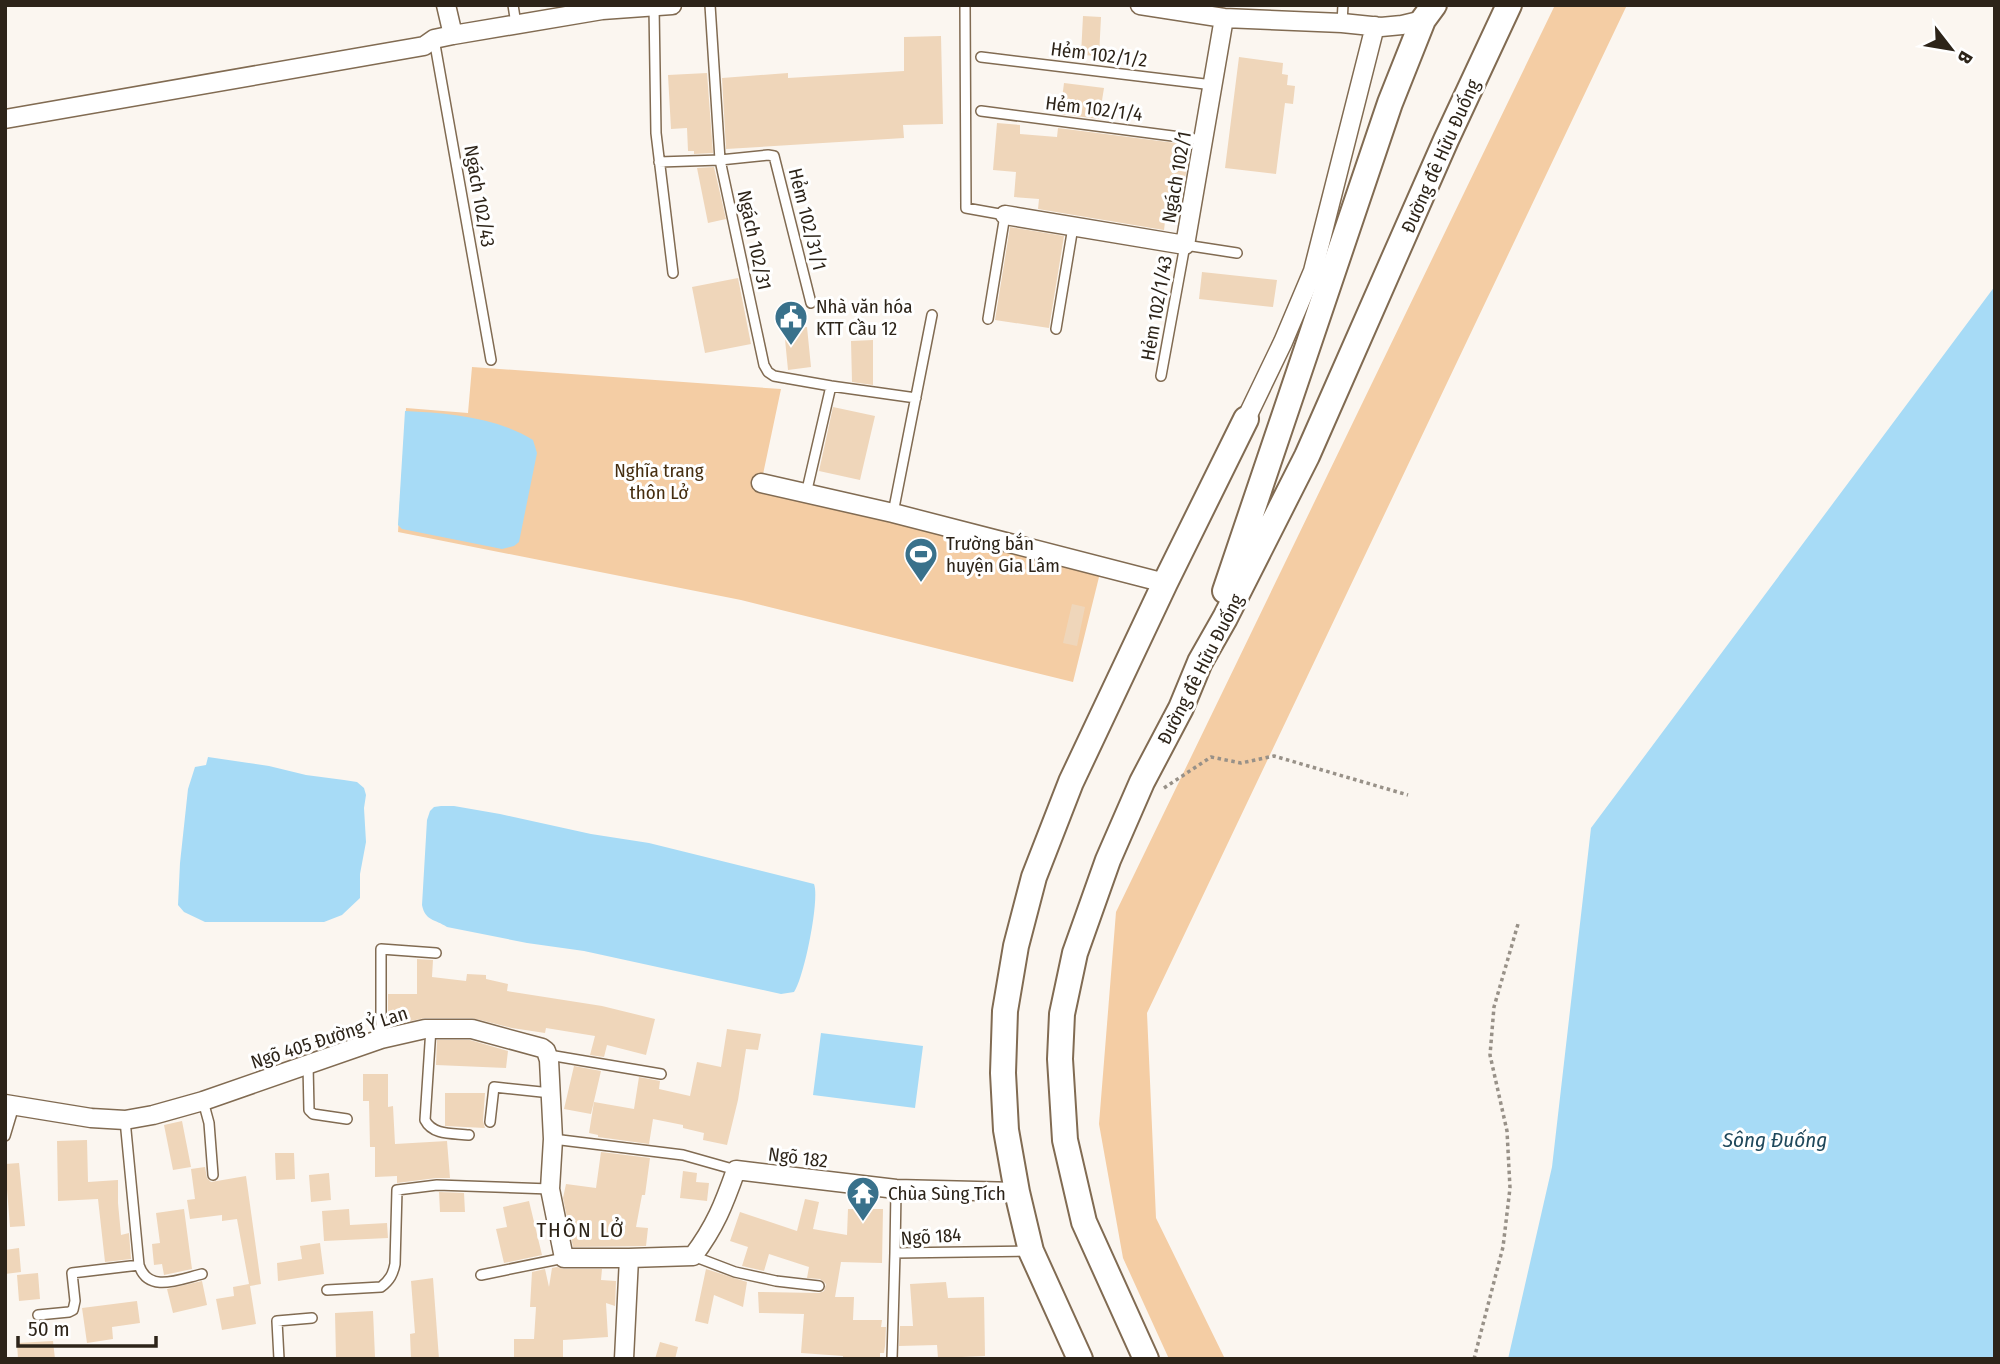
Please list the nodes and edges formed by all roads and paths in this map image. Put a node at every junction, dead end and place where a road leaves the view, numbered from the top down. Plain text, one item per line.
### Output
1 (446, 5) edge
2 (513, 5) edge
3 (672, 5) edge
4 (710, 5) edge
5 (965, 5) edge
6 (1140, 5) edge
7 (1509, 5) edge
8 (654, 6) edge
9 (1429, 10) edge
10 (1342, 14) edge
11 (1224, 18) junction
12 (516, 24) junction
13 (1375, 26) junction
14 (453, 35) junction
15 (434, 39) junction
16 (981, 57) dead end
17 (1213, 85) junction
18 (981, 111) dead end
19 (5, 119) edge
20 (1203, 140) junction
21 (720, 160) junction
22 (659, 163) junction
23 (1005, 215) junction
24 (1073, 227) junction
25 (1185, 245) junction
26 (1237, 253) dead end
27 (673, 273) dead end
28 (811, 303) dead end
29 (932, 315) dead end
30 (988, 319) dead end
31 (1056, 329) dead end
32 (491, 360) dead end
33 (1161, 376) dead end
34 (831, 386) junction
35 (916, 398) junction
36 (1246, 419) joint
37 (761, 483) dead end
38 (806, 494) junction
39 (892, 513) junction
40 (1164, 583) junction
41 (1200, 662) junction
42 (1138, 792) junction
43 (1408, 796) dead end
44 (1518, 924) dead end
45 (436, 953) dead end
46 (431, 1028) junction
47 (381, 1039) junction
48 (548, 1055) junction
49 (307, 1063) junction
50 (661, 1074) dead end
51 (551, 1093) junction
52 (203, 1101) junction
53 (10, 1105) edge
54 (347, 1119) dead end
55 (125, 1120) junction
56 (490, 1122) dead end
57 (469, 1135) dead end
58 (5, 1136) edge
59 (553, 1139) junction
60 (736, 1170) junction
61 (213, 1175) dead end
62 (550, 1189) junction
63 (896, 1189) junction
64 (1017, 1192) junction
65 (1031, 1251) junction
66 (895, 1253) junction
67 (693, 1256) junction
68 (564, 1258) junction
69 (629, 1258) junction
70 (139, 1265) junction
71 (202, 1274) dead end
72 (481, 1275) dead end
73 (819, 1286) dead end
74 (327, 1290) dead end
75 (38, 1315) dead end
76 (312, 1318) dead end
77 (279, 1359) edge
78 (624, 1359) edge
79 (892, 1359) edge
80 (1080, 1359) edge
81 (1146, 1359) edge
82 (1474, 1359) edge

1 - 14 street
2 - 12 lane
3 - 8 street
4 - 21 lane, Ngách 102/31
5 - 23 lane
6 - 11 street
7 - 41 main road, Đường đê Hữu Đuống
8 - 12 street
8 - 22 lane
9 - 13 street
9 - 41 main road
10 - 11 street
10 - 13 street
11 - 17 street, Ngách 102/1
12 - 14 street
13 - 36 street
14 - 15 street
15 - 19 street
15 - 32 lane, Ngách 102/43
16 - 17 lane, Hẻm 102/1/2
17 - 20 street, Ngách 102/1
18 - 20 lane, Hẻm 102/1/4
20 - 25 street, Ngách 102/1
21 - 22 lane
21 - 28 lane, Hẻm 102/31/1
21 - 34 lane, Ngách 102/31
22 - 27 lane
23 - 24 street, Ngách 102/1
23 - 30 lane
24 - 25 street, Ngách 102/1
24 - 31 lane
25 - 26 lane
25 - 33 lane, Hẻm 102/1/43
29 - 35 lane
34 - 35 lane, Ngách 102/31
34 - 38 lane
35 - 39 lane
36 - 40 main road
37 - 38 street
38 - 39 street
39 - 40 street
40 - 64 main road
41 - 42 main road, Đường đê Hữu Đuống
42 - 43 path
42 - 81 main road, Đường đê Hữu Đuống
44 - 82 path
45 - 47 lane
46 - 47 street, Ngõ 405 Đường Ỷ Lan
46 - 48 street, Ngõ 405 Đường Ỷ Lan
46 - 57 lane
47 - 49 street, Ngõ 405 Đường Ỷ Lan
48 - 50 lane
48 - 51 street
49 - 52 street, Ngõ 405 Đường Ỷ Lan
49 - 54 lane
51 - 56 lane
51 - 59 street
52 - 55 street, Ngõ 405 Đường Ỷ Lan
52 - 61 lane
53 - 55 street, Ngõ 405 Đường Ỷ Lan
53 - 58 lane
55 - 70 lane
59 - 60 lane
59 - 62 street
60 - 63 street, Ngõ 182
60 - 67 street
62 - 68 street
62 - 74 lane
63 - 64 street, Ngõ 182
63 - 66 lane
64 - 65 main road
65 - 66 lane, Ngõ 184
65 - 80 main road
66 - 79 lane, Ngõ 184
67 - 69 street
67 - 73 lane
68 - 69 street
68 - 72 lane
69 - 78 street
70 - 71 lane
70 - 75 lane
76 - 77 lane

